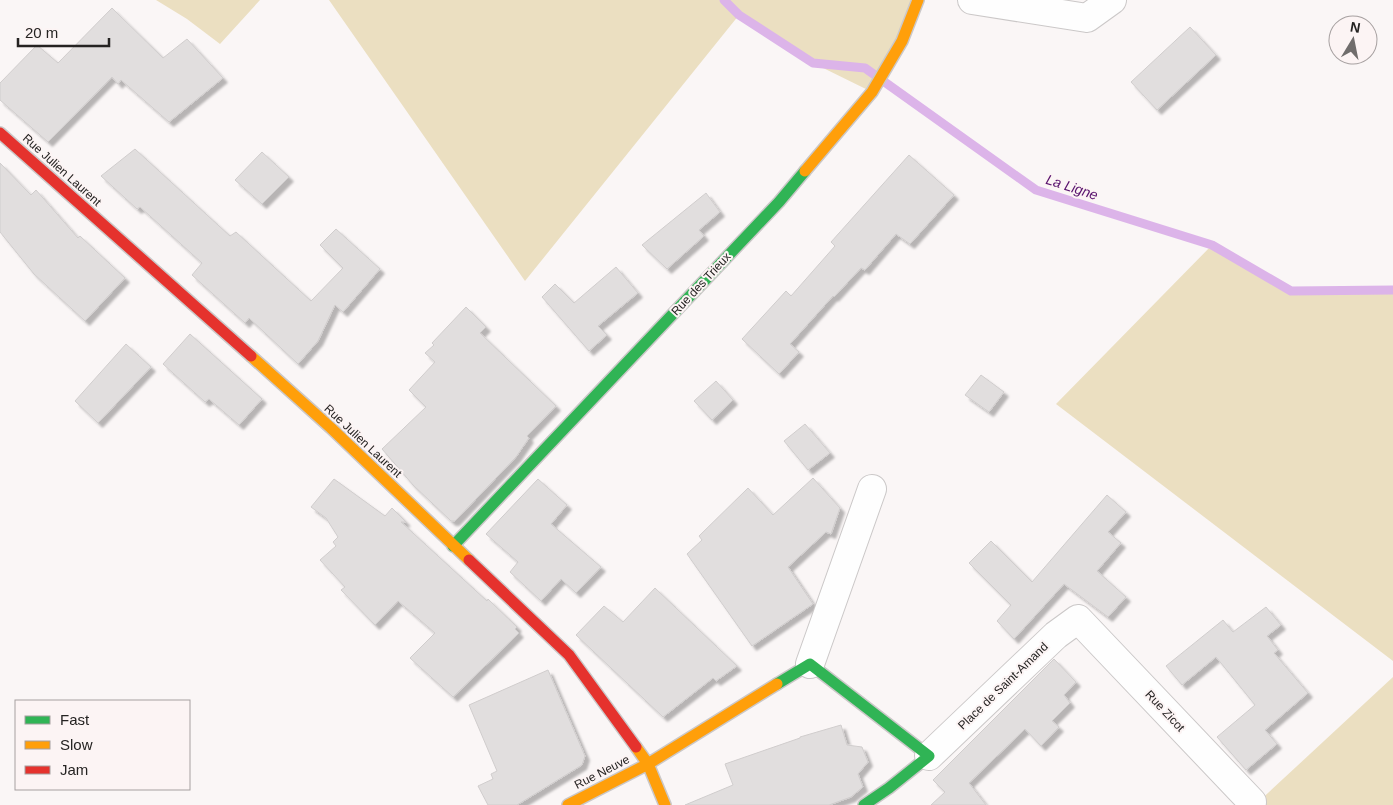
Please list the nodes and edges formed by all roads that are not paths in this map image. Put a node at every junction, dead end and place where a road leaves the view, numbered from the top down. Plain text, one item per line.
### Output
1 (918, 0) edge
2 (972, 0) edge
3 (1112, 0) edge
4 (0, 133) edge
5 (872, 489) dead end
6 (453, 546) junction
7 (1078, 619) joint
8 (810, 664) junction
9 (929, 756) junction
10 (648, 764) junction
11 (1252, 802) dead end
12 (568, 805) edge
13 (665, 805) edge
14 (864, 805) edge

1 - 6 street, Rue des Trieux
2 - 3 street
4 - 6 street, Rue Julien Laurent
5 - 8 street
6 - 10 street, Rue Julien Laurent
7 - 9 street, Place de Saint-Amand
7 - 11 street, Rue Zicot
8 - 9 street
8 - 10 street
9 - 14 street, Place de Saint-Amand
10 - 12 street, Rue Neuve
10 - 13 street, Rue Julien Laurent

